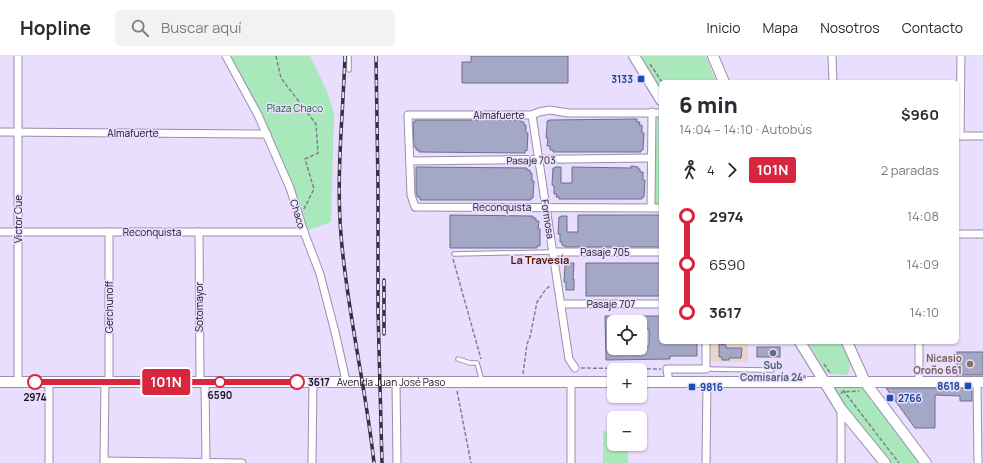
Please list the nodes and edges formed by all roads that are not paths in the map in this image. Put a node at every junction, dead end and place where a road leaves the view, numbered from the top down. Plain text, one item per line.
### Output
1 (18, 56) edge
2 (226, 56) edge
3 (350, 56) edge
4 (634, 56) edge
5 (713, 56) edge
6 (832, 56) edge
7 (961, 56) edge
8 (349, 70) dead end
9 (723, 80) edge
10 (833, 80) edge
11 (659, 97) edge
12 (652, 112) junction
13 (659, 113) edge
14 (532, 115) junction
15 (0, 132) edge
16 (18, 132) junction
17 (266, 134) junction
18 (959, 136) edge
19 (983, 136) edge
20 (651, 158) junction
21 (539, 160) junction
22 (410, 161) junction
23 (546, 208) junction
24 (651, 208) junction
25 (659, 208) edge
26 (0, 232) edge
27 (18, 232) junction
28 (109, 232) junction
29 (199, 232) junction
30 (304, 232) junction
31 (959, 234) edge
32 (983, 234) edge
33 (553, 252) junction
34 (659, 252) edge
35 (454, 254) road end
36 (561, 304) junction
37 (659, 304) edge
38 (706, 344) edge
39 (801, 344) edge
40 (848, 344) edge
41 (919, 344) edge
42 (458, 359) dead end
43 (575, 368) road end
44 (706, 369) junction
45 (772, 370) dead end
46 (312, 381) junction
47 (346, 381) junction
48 (396, 381) junction
49 (482, 381) junction
50 (571, 381) junction
51 (0, 382) edge
52 (18, 382) junction
53 (49, 382) junction
54 (107, 382) junction
55 (202, 382) junction
56 (607, 382) edge
57 (647, 382) edge
58 (669, 382) junction
59 (707, 382) junction
60 (823, 382) junction
61 (865, 382) junction
62 (919, 382) junction
63 (980, 382) edge
64 (841, 409) junction
65 (104, 462) edge
66 (49, 463) edge
67 (206, 463) edge
68 (242, 463) edge
69 (312, 463) edge
70 (397, 463) edge
71 (571, 463) edge
72 (706, 463) edge
73 (841, 463) edge
74 (885, 463) edge
75 (926, 463) edge
76 (978, 463) edge

1 - 16 street, Victor Cue
2 - 17 street, Chaco
3 - 8 lane
4 - 11 main road
5 - 9 main road
6 - 10 street
7 - 18 street
12 - 13 street, Almafuerte
12 - 14 street, Almafuerte
12 - 20 street
14 - 21 street, Formosa
14 - 22 street, Almafuerte
15 - 16 street, Almafuerte
16 - 17 street, Almafuerte
16 - 27 street, Victor Cue
17 - 30 street, Chaco
18 - 19 street
20 - 21 street, Pasaje 703
20 - 24 street
21 - 22 street, Pasaje 703
21 - 23 street, Formosa
22 - 23 street, Reconquista
23 - 24 street, Reconquista
23 - 33 street, Formosa
24 - 25 street, Reconquista
26 - 27 street, Reconquista
27 - 28 street, Reconquista
27 - 52 street, Victor Cue
28 - 29 street, Reconquista
28 - 54 street, Gerchunoff
29 - 30 street, Reconquista
29 - 55 street, Sotomayor
30 - 47 street, Chaco
31 - 32 street
33 - 34 street, Pasaje 705
33 - 35 lane, Pasaje 705
33 - 36 street, Formosa
36 - 37 street, Pasaje 707
36 - 43 street, Formosa
38 - 44 street
39 - 60 main road
40 - 61 main road
41 - 62 street
42 - 49 lane
44 - 45 lane
44 - 58 street
46 - 47 main road, Avenida Juan José Paso
46 - 55 main road, Avenida Juan José Paso
46 - 69 street
47 - 48 main road, Avenida Juan José Paso
48 - 49 main road, Avenida Juan José Paso
48 - 70 street
49 - 50 main road, Avenida Juan José Paso
50 - 56 main road, Avenida Juan José Paso
50 - 71 street
51 - 52 main road, Avenida Juan José Paso
52 - 53 main road, Avenida Juan José Paso
53 - 54 main road, Avenida Juan José Paso
53 - 66 street
54 - 55 main road, Avenida Juan José Paso
54 - 65 street, Gerchunoff
55 - 67 street, Sotomayor
57 - 58 main road
58 - 59 main road
59 - 60 main road
59 - 72 street
60 - 61 main road
60 - 64 main road
61 - 62 main road
61 - 75 main road
62 - 63 main road
63 - 76 street
64 - 73 street
64 - 74 main road
65 - 67 street
67 - 68 street

